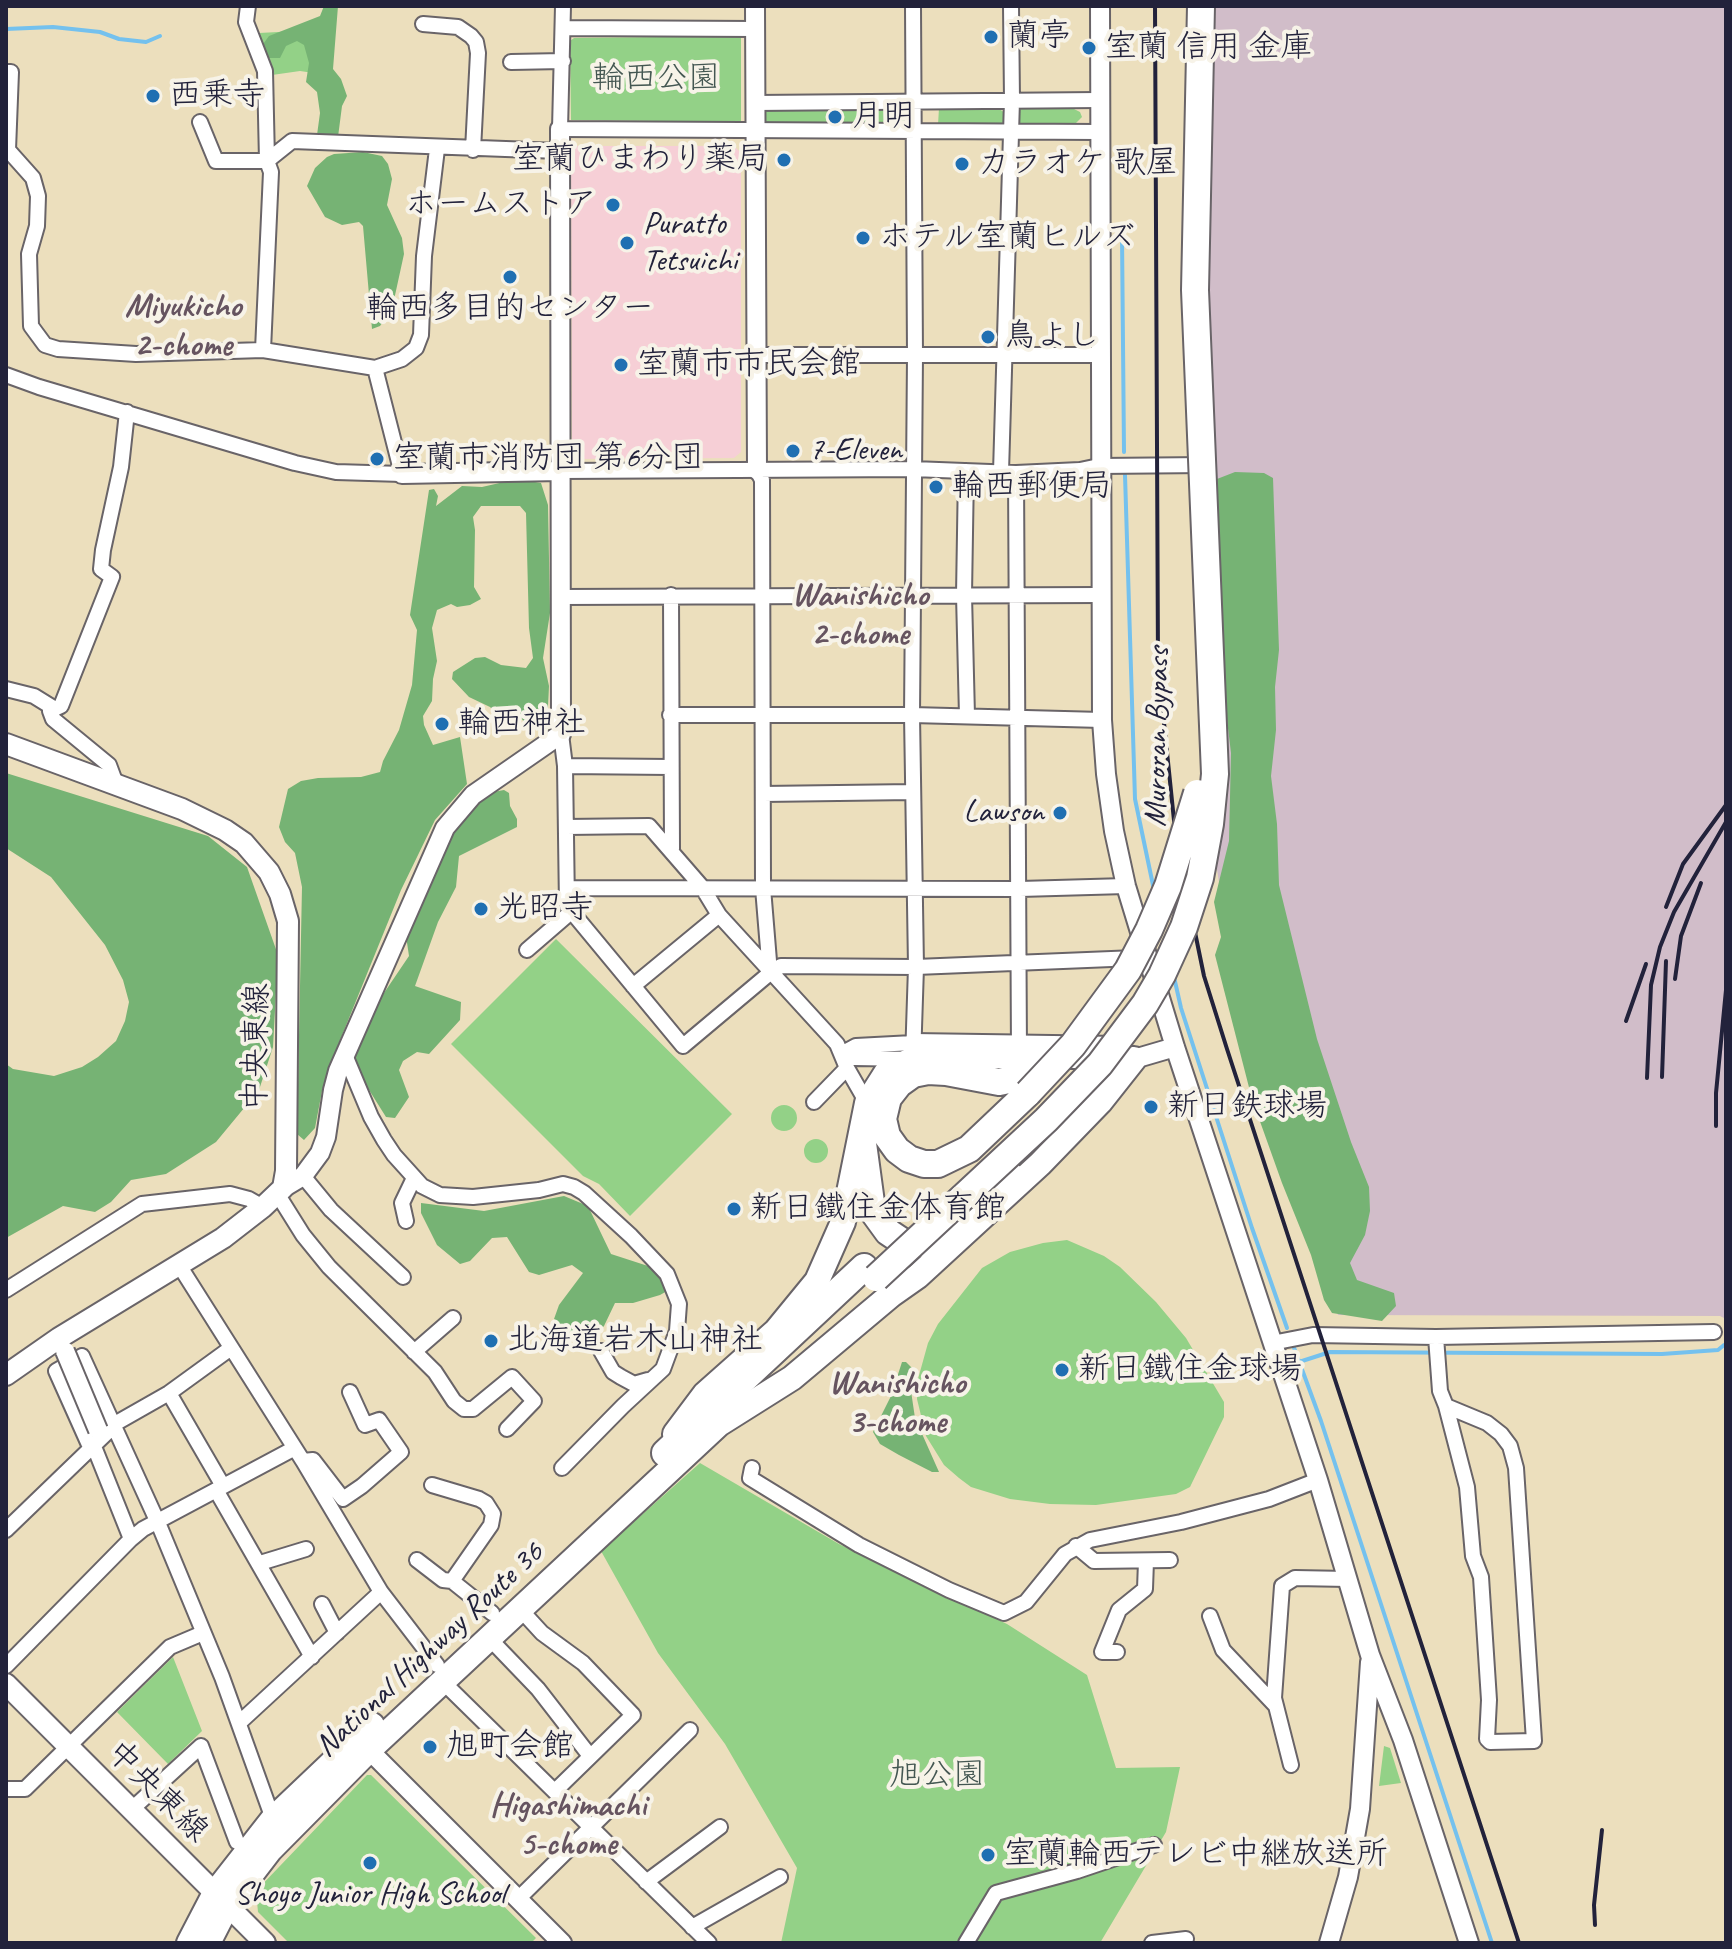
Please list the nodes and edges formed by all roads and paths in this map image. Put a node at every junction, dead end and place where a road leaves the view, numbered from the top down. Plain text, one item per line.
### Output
1 (248, 6) edge
2 (563, 6) edge
3 (755, 6) edge
4 (913, 6) edge
5 (1011, 6) edge
6 (1100, 6) edge
7 (1184, 6) edge
8 (1201, 6) edge
9 (1213, 6) edge
10 (423, 24) dead end
11 (563, 28) junction
12 (755, 29) junction
13 (563, 61) junction
14 (511, 62) dead end
15 (6, 72) edge
16 (1199, 89) junction
17 (1012, 100) junction
18 (1099, 100) junction
19 (755, 103) junction
20 (913, 103) junction
21 (200, 122) dead end
22 (560, 129) junction
23 (914, 130) junction
24 (756, 132) junction
25 (1009, 132) junction
26 (1099, 132) junction
27 (437, 149) junction
28 (473, 150) junction
29 (559, 151) junction
30 (267, 161) junction
31 (263, 350) junction
32 (756, 355) junction
33 (1100, 355) junction
34 (915, 356) junction
35 (1004, 356) junction
36 (375, 368) junction
37 (6, 375) edge
38 (127, 412) junction
39 (1210, 465) dead end
40 (1099, 466) junction
41 (913, 469) junction
42 (757, 470) junction
43 (560, 471) junction
44 (966, 471) junction
45 (1001, 472) junction
46 (1016, 473) junction
47 (402, 474) junction
48 (762, 594) junction
49 (671, 595) junction
50 (913, 595) junction
51 (964, 595) junction
52 (1016, 595) junction
53 (1101, 595) junction
54 (560, 597) junction
55 (6, 689) edge
56 (55, 709) junction
57 (670, 715) junction
58 (912, 715) junction
59 (763, 716) junction
60 (967, 716) junction
61 (1016, 717) junction
62 (1102, 720) junction
63 (561, 734) junction
64 (1214, 736) junction
65 (6, 744) edge
66 (565, 766) junction
67 (671, 767) junction
68 (116, 784) junction
69 (913, 792) junction
70 (1197, 793) junction
71 (763, 794) junction
72 (566, 827) junction
73 (672, 849) junction
74 (1126, 886) junction
75 (702, 887) junction
76 (567, 888) junction
77 (763, 888) junction
78 (914, 888) junction
79 (1020, 889) junction
80 (571, 912) junction
81 (719, 915) junction
82 (527, 950) dead end
83 (1148, 957) junction
84 (1019, 962) junction
85 (916, 967) junction
86 (770, 973) junction
87 (633, 986) junction
88 (1173, 1042) junction
89 (913, 1051) junction
90 (1026, 1053) junction
91 (345, 1055) junction
92 (1134, 1059) junction
93 (845, 1061) junction
94 (814, 1102) dead end
95 (867, 1103) junction
96 (862, 1136) junction
97 (303, 1176) junction
98 (414, 1178) junction
99 (275, 1197) junction
100 (406, 1221) dead end
101 (179, 1265) junction
102 (403, 1277) dead end
103 (877, 1280) junction
104 (6, 1290) edge
105 (453, 1318) dead end
106 (1714, 1332) dead end
107 (1272, 1343) junction
108 (62, 1344) junction
109 (1436, 1347) junction
110 (231, 1348) junction
111 (601, 1351) dead end
112 (414, 1352) junction
113 (6, 1375) edge
114 (652, 1379) junction
115 (350, 1392) dead end
116 (169, 1393) junction
117 (1446, 1406) junction
118 (719, 1424) joint
119 (507, 1429) dead end
120 (99, 1437) junction
121 (665, 1453) junction
122 (298, 1455) junction
123 (562, 1468) dead end
124 (752, 1468) dead end
125 (1318, 1480) junction
126 (432, 1485) dead end
127 (220, 1488) junction
128 (157, 1521) junction
129 (6, 1530) edge
130 (131, 1539) junction
131 (1076, 1546) junction
132 (306, 1549) dead end
133 (417, 1560) dead end
134 (1170, 1560) dead end
135 (1146, 1561) junction
136 (260, 1563) junction
137 (1348, 1579) junction
138 (452, 1581) junction
139 (381, 1592) junction
140 (322, 1604) dead end
141 (520, 1609) junction
142 (492, 1613) junction
143 (1210, 1616) dead end
144 (203, 1633) junction
145 (337, 1633) junction
146 (489, 1638) junction
147 (1117, 1652) dead end
148 (1370, 1655) junction
149 (312, 1657) junction
150 (6, 1666) edge
151 (439, 1673) junction
152 (6, 1684) edge
153 (1276, 1706) junction
154 (239, 1723) junction
155 (690, 1730) dead end
156 (70, 1747) junction
157 (369, 1750) junction
158 (590, 1756) junction
159 (1291, 1765) dead end
160 (6, 1789) edge
161 (555, 1791) junction
162 (132, 1809) junction
163 (273, 1819) junction
164 (720, 1827) dead end
165 (592, 1829) junction
166 (237, 1842) dead end
167 (1154, 1845) dead end
168 (780, 1877) dead end
169 (646, 1882) junction
170 (518, 1899) junction
171 (221, 1900) junction
172 (692, 1927) junction
173 (1186, 1939) dead end
174 (189, 1943) edge
175 (208, 1943) edge
176 (265, 1943) edge
177 (562, 1943) edge
178 (709, 1943) edge
179 (966, 1943) edge
180 (1152, 1943) edge
181 (1329, 1943) edge
182 (1469, 1943) edge

1 - 30 street
2 - 11 street
3 - 12 street
4 - 20 street
5 - 17 street
6 - 18 street
7 - 70 highway, Muroran Bypass
8 - 16 highway, Muroran Bypass, bridge
9 - 16 highway
10 - 28 street
11 - 12 street
11 - 13 street
12 - 19 street
13 - 14 street
13 - 22 street
15 - 31 street
16 - 64 highway, Muroran Bypass, bridge
17 - 18 street
17 - 20 street
17 - 25 street
18 - 26 street
19 - 20 street
19 - 24 street
20 - 23 street
21 - 30 street
22 - 24 street
22 - 29 street
23 - 24 street
23 - 25 street
23 - 34 street
24 - 32 street
25 - 26 street
25 - 35 street
26 - 33 street
27 - 28 street
27 - 30 street
27 - 36 street
28 - 29 street
29 - 43 street
30 - 31 street
31 - 36 street
32 - 34 street
32 - 42 street
33 - 35 street
33 - 40 street
34 - 35 street
34 - 41 street
35 - 45 street
36 - 47 street
37 - 38 street
38 - 47 street
38 - 56 street
39 - 40 street
40 - 46 street
40 - 53 street
41 - 42 street
41 - 44 street
41 - 50 street
42 - 43 street
42 - 48 street
43 - 47 street
43 - 54 street
44 - 45 street
44 - 51 street
45 - 46 street
46 - 52 street
48 - 49 street
48 - 50 street
48 - 59 street
49 - 54 street
49 - 57 street
50 - 51 street
50 - 58 street
51 - 52 street
51 - 60 street
52 - 53 street
52 - 61 street
53 - 62 street
54 - 63 street
55 - 56 street
56 - 68 street
57 - 59 street
57 - 67 street
58 - 59 street
58 - 60 street
58 - 69 street
59 - 71 street
60 - 61 street
61 - 62 street
61 - 79 street
62 - 74 street
63 - 66 street
63 - 91 street
64 - 96 highway, bridge
64 - 103 highway, Muroran Bypass, bridge
65 - 68 main road, 中央東線
66 - 67 street
66 - 72 street
67 - 73 street
68 - 99 main road, 中央東線
69 - 71 street
69 - 78 street
70 - 90 highway, bridge
70 - 103 highway, Muroran Bypass, bridge
71 - 77 street
72 - 73 street
72 - 76 street
73 - 75 street
74 - 79 street
74 - 83 street
75 - 76 street
75 - 77 street
75 - 81 street
76 - 80 street
77 - 78 street
77 - 86 street
78 - 79 street
78 - 85 street
79 - 84 street
80 - 82 street
80 - 87 street
81 - 86 street
81 - 87 street
83 - 84 street
83 - 88 street
84 - 85 street
84 - 90 street
85 - 86 street
85 - 89 street
86 - 87 street
86 - 93 street
88 - 90 street
88 - 92 street
88 - 107 street
89 - 90 street
89 - 93 street
89 - 95 highway
90 - 92 street
91 - 97 street
91 - 98 street
92 - 103 highway
93 - 94 street
93 - 95 street
95 - 96 highway, National Highway Route 36
96 - 121 highway, National Highway Route 36
97 - 99 street
97 - 102 street
98 - 100 street
98 - 114 street
99 - 101 main road
99 - 104 street
99 - 112 street
101 - 108 main road
101 - 110 street
103 - 118 highway, Muroran Bypass
103 - 121 highway, Muroran Bypass
105 - 112 street
106 - 109 street
107 - 109 street
107 - 125 street
108 - 113 main road
108 - 120 street, bridge
109 - 117 street
110 - 116 street
110 - 122 street
111 - 114 street
112 - 119 street
114 - 123 street
115 - 122 street
116 - 120 street
116 - 127 street
117 - 117 street
118 - 141 highway, National Highway Route 36
120 - 120 street
120 - 128 street
120 - 129 street
120 - 130 street
121 - 142 highway, National Highway Route 36
122 - 127 street
122 - 139 street
124 - 131 street
125 - 131 street
125 - 137 street
126 - 138 street
127 - 128 street
127 - 136 street
128 - 130 street
128 - 144 street
130 - 150 street
131 - 135 street
132 - 136 street
133 - 138 street
134 - 135 street
135 - 147 street
136 - 149 street
137 - 148 street
137 - 153 street
138 - 142 street
139 - 145 street
139 - 151 street
140 - 145 street
141 - 146 highway, National Highway Route 36
141 - 158 street
142 - 151 highway, National Highway Route 36
143 - 153 street
144 - 154 street
144 - 156 street
145 - 149 street
146 - 151 highway, National Highway Route 36
146 - 158 street
148 - 181 street
148 - 182 street
149 - 154 street
151 - 157 highway, National Highway Route 36
151 - 161 street
151 - 163 highway, National Highway Route 36
152 - 156 main road, 中央東線
153 - 159 street
154 - 163 street
155 - 165 street
156 - 160 street
156 - 162 main road, 中央東線
157 - 170 street
157 - 171 highway, National Highway Route 36
158 - 161 street
161 - 165 street
162 - 166 street
162 - 171 main road, 中央東線
163 - 171 highway, National Highway Route 36
164 - 169 street
165 - 169 street
165 - 170 street
167 - 179 street
168 - 172 street
169 - 172 street
170 - 177 street
171 - 174 highway, National Highway Route 36
171 - 175 highway, National Highway Route 36
171 - 176 main road, 中央東線
172 - 178 street
173 - 180 street

